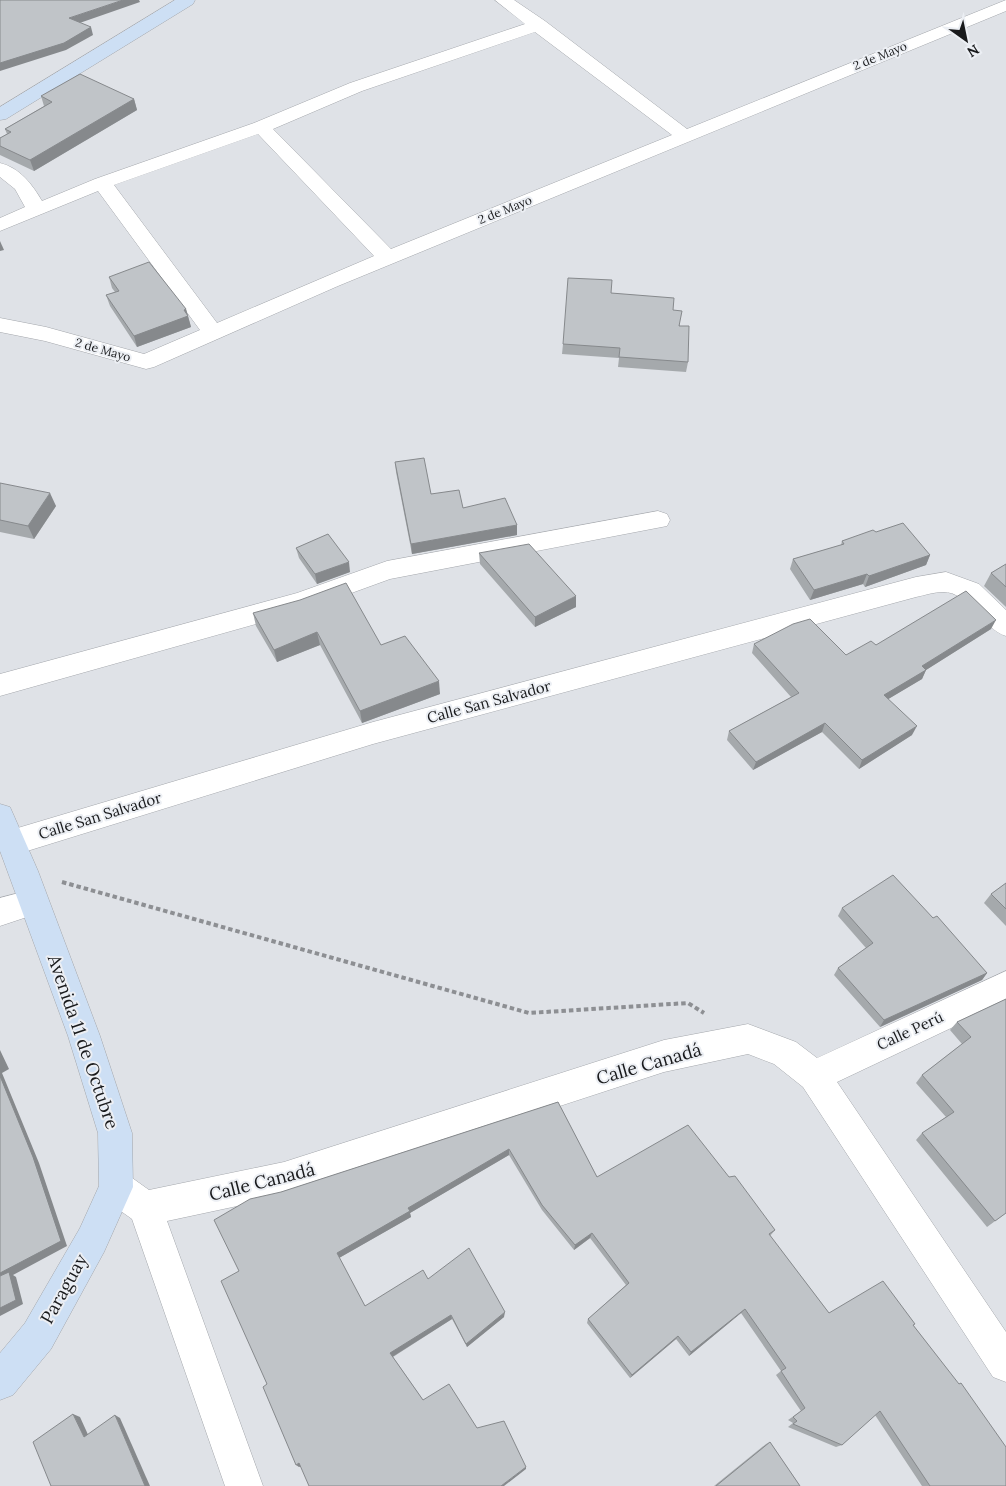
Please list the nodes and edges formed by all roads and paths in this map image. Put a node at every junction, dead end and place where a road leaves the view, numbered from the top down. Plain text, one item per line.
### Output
1 (503, 0) edge
2 (182, 1) edge
3 (1006, 5) edge
4 (539, 25) junction
5 (0, 115) edge
6 (261, 127) junction
7 (685, 136) junction
8 (0, 169) edge
9 (102, 184) junction
10 (36, 209) junction
11 (0, 225) edge
12 (388, 258) junction
13 (0, 325) edge
14 (214, 333) junction
15 (658, 520) dead end
16 (1006, 626) edge
17 (0, 684) edge
18 (11, 843) edge
19 (34, 902) junction
20 (0, 912) edge
21 (1006, 986) edge
22 (748, 1039) junction
23 (814, 1076) junction
24 (116, 1187) junction
25 (145, 1208) junction
26 (1006, 1364) edge
27 (0, 1382) edge
28 (244, 1486) edge

1 - 4 street
2 - 5 street
3 - 7 street, 2 de Mayo
4 - 6 street
4 - 7 street
6 - 9 street
6 - 12 street
7 - 12 street, 2 de Mayo
8 - 10 street
9 - 10 street
9 - 14 street
10 - 11 street
12 - 14 street, 2 de Mayo
13 - 14 street, 2 de Mayo
15 - 17 street
16 - 18 street, Calle San Salvador
18 - 19 street, Avenida 11 de Octubre
18 - 22 path
19 - 20 street
19 - 24 street, Avenida 11 de Octubre
21 - 23 street, Calle Perú
22 - 23 street
22 - 25 street, Calle Canadá
23 - 26 street
24 - 25 street
24 - 27 street, Paraguay
25 - 28 street

